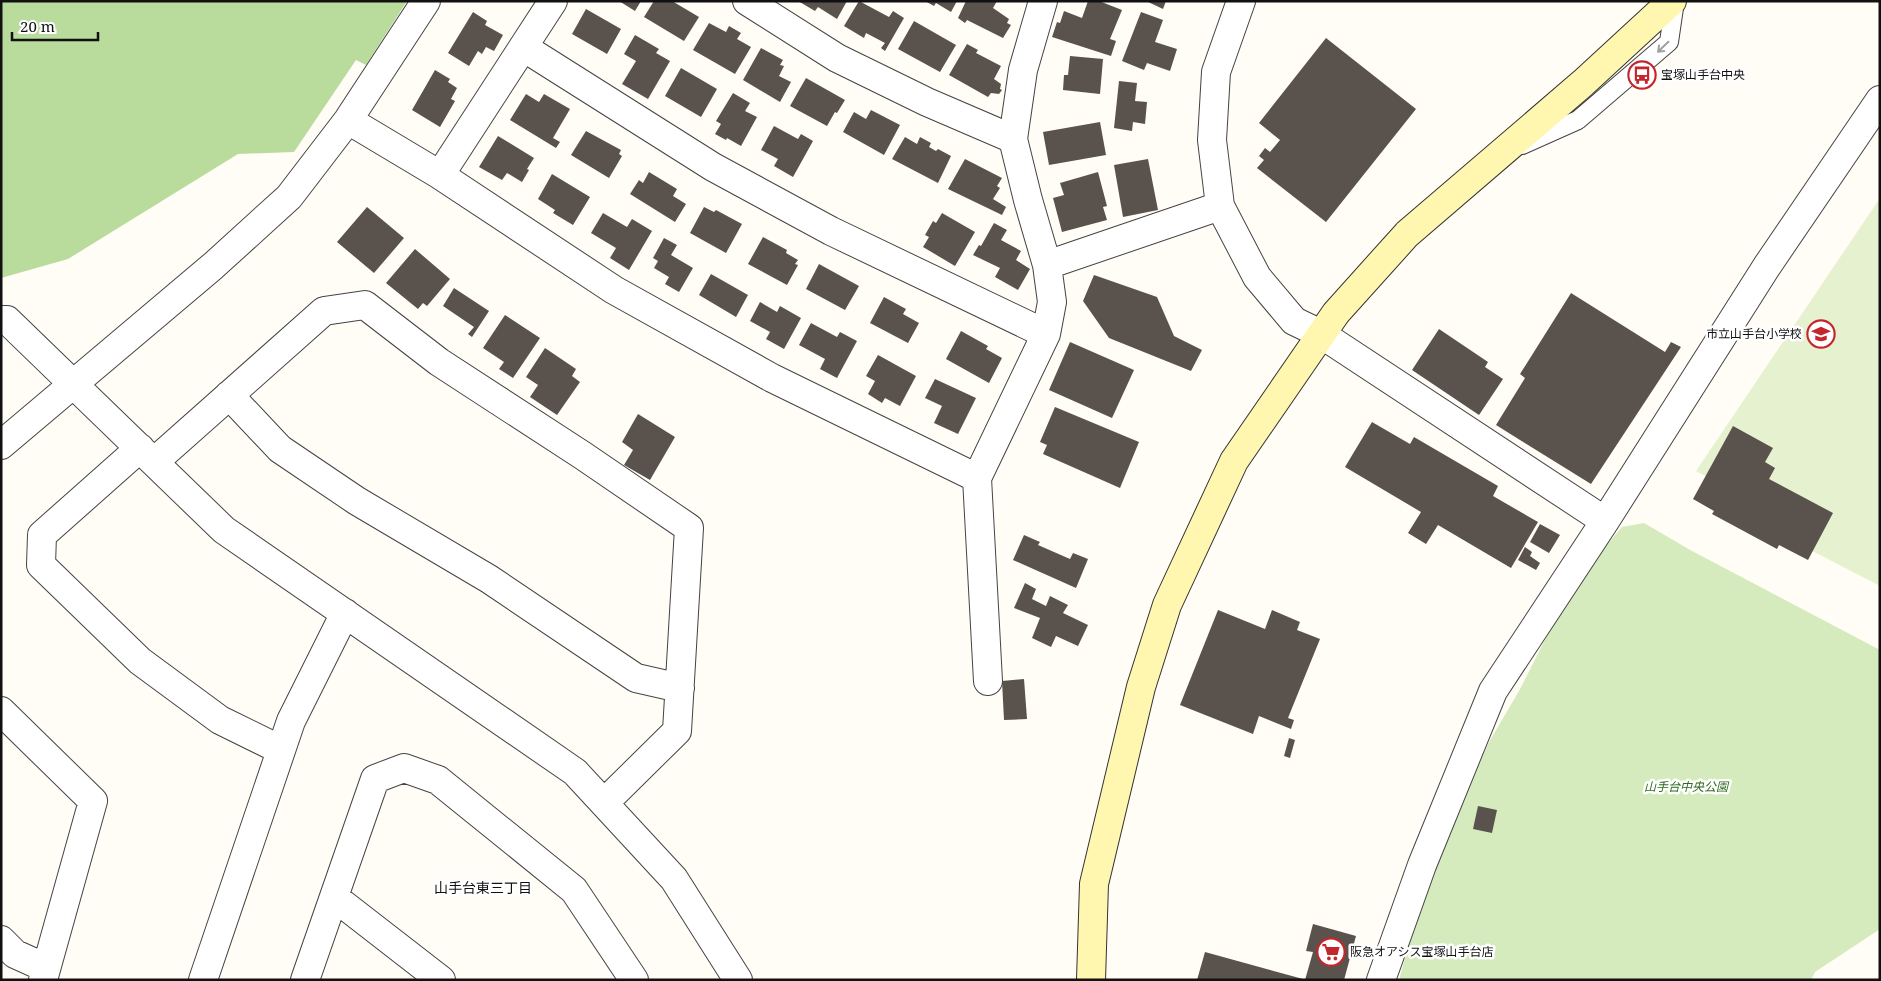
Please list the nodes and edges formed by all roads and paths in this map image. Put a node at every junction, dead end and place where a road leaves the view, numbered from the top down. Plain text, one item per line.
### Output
1 (426, 1) edge
2 (553, 1) edge
3 (747, 1) edge
4 (1044, 1) edge
5 (1241, 1) edge
6 (1672, 1) edge
7 (1676, 1) edge
8 (523, 47) junction
9 (1880, 100) edge
10 (348, 120) junction
11 (1013, 139) junction
12 (1498, 156) junction
13 (440, 175) junction
14 (1220, 206) junction
15 (1046, 265) junction
16 (1, 320) edge
17 (1046, 334) junction
18 (1321, 334) junction
19 (73, 383) junction
20 (229, 395) junction
21 (1, 445) edge
22 (147, 455) junction
23 (977, 478) junction
24 (1605, 521) junction
25 (344, 612) junction
26 (988, 681) dead end
27 (680, 688) junction
28 (1, 711) edge
29 (281, 750) junction
30 (604, 804) junction
31 (334, 897) junction
32 (1, 940) edge
33 (44, 974) edge
34 (202, 980) edge
35 (305, 980) edge
36 (441, 980) edge
37 (634, 980) edge
38 (738, 980) edge
39 (1092, 980) edge
40 (1381, 980) edge

1 - 10 street
2 - 8 street
3 - 11 street
4 - 11 street
5 - 14 street
6 - 12 street
7 -> 12 lane
8 - 13 street
8 - 17 street
9 - 24 street
10 - 13 street
10 - 19 street
11 - 15 street
12 - 18 street
13 - 23 street
14 - 15 street
14 - 18 street
15 - 17 street
16 - 19 street
17 - 23 street
18 - 24 street
18 - 39 street
19 - 21 street
19 - 22 street
20 - 22 street
20 - 27 street
20 - 27 street
22 - 25 street
22 - 29 street
23 - 26 street
24 - 40 street
25 - 29 street
25 - 30 street
27 - 30 street
28 - 33 street
29 - 34 street
30 - 38 street
31 - 35 street
31 - 36 street
31 - 37 street
32 - 33 street

